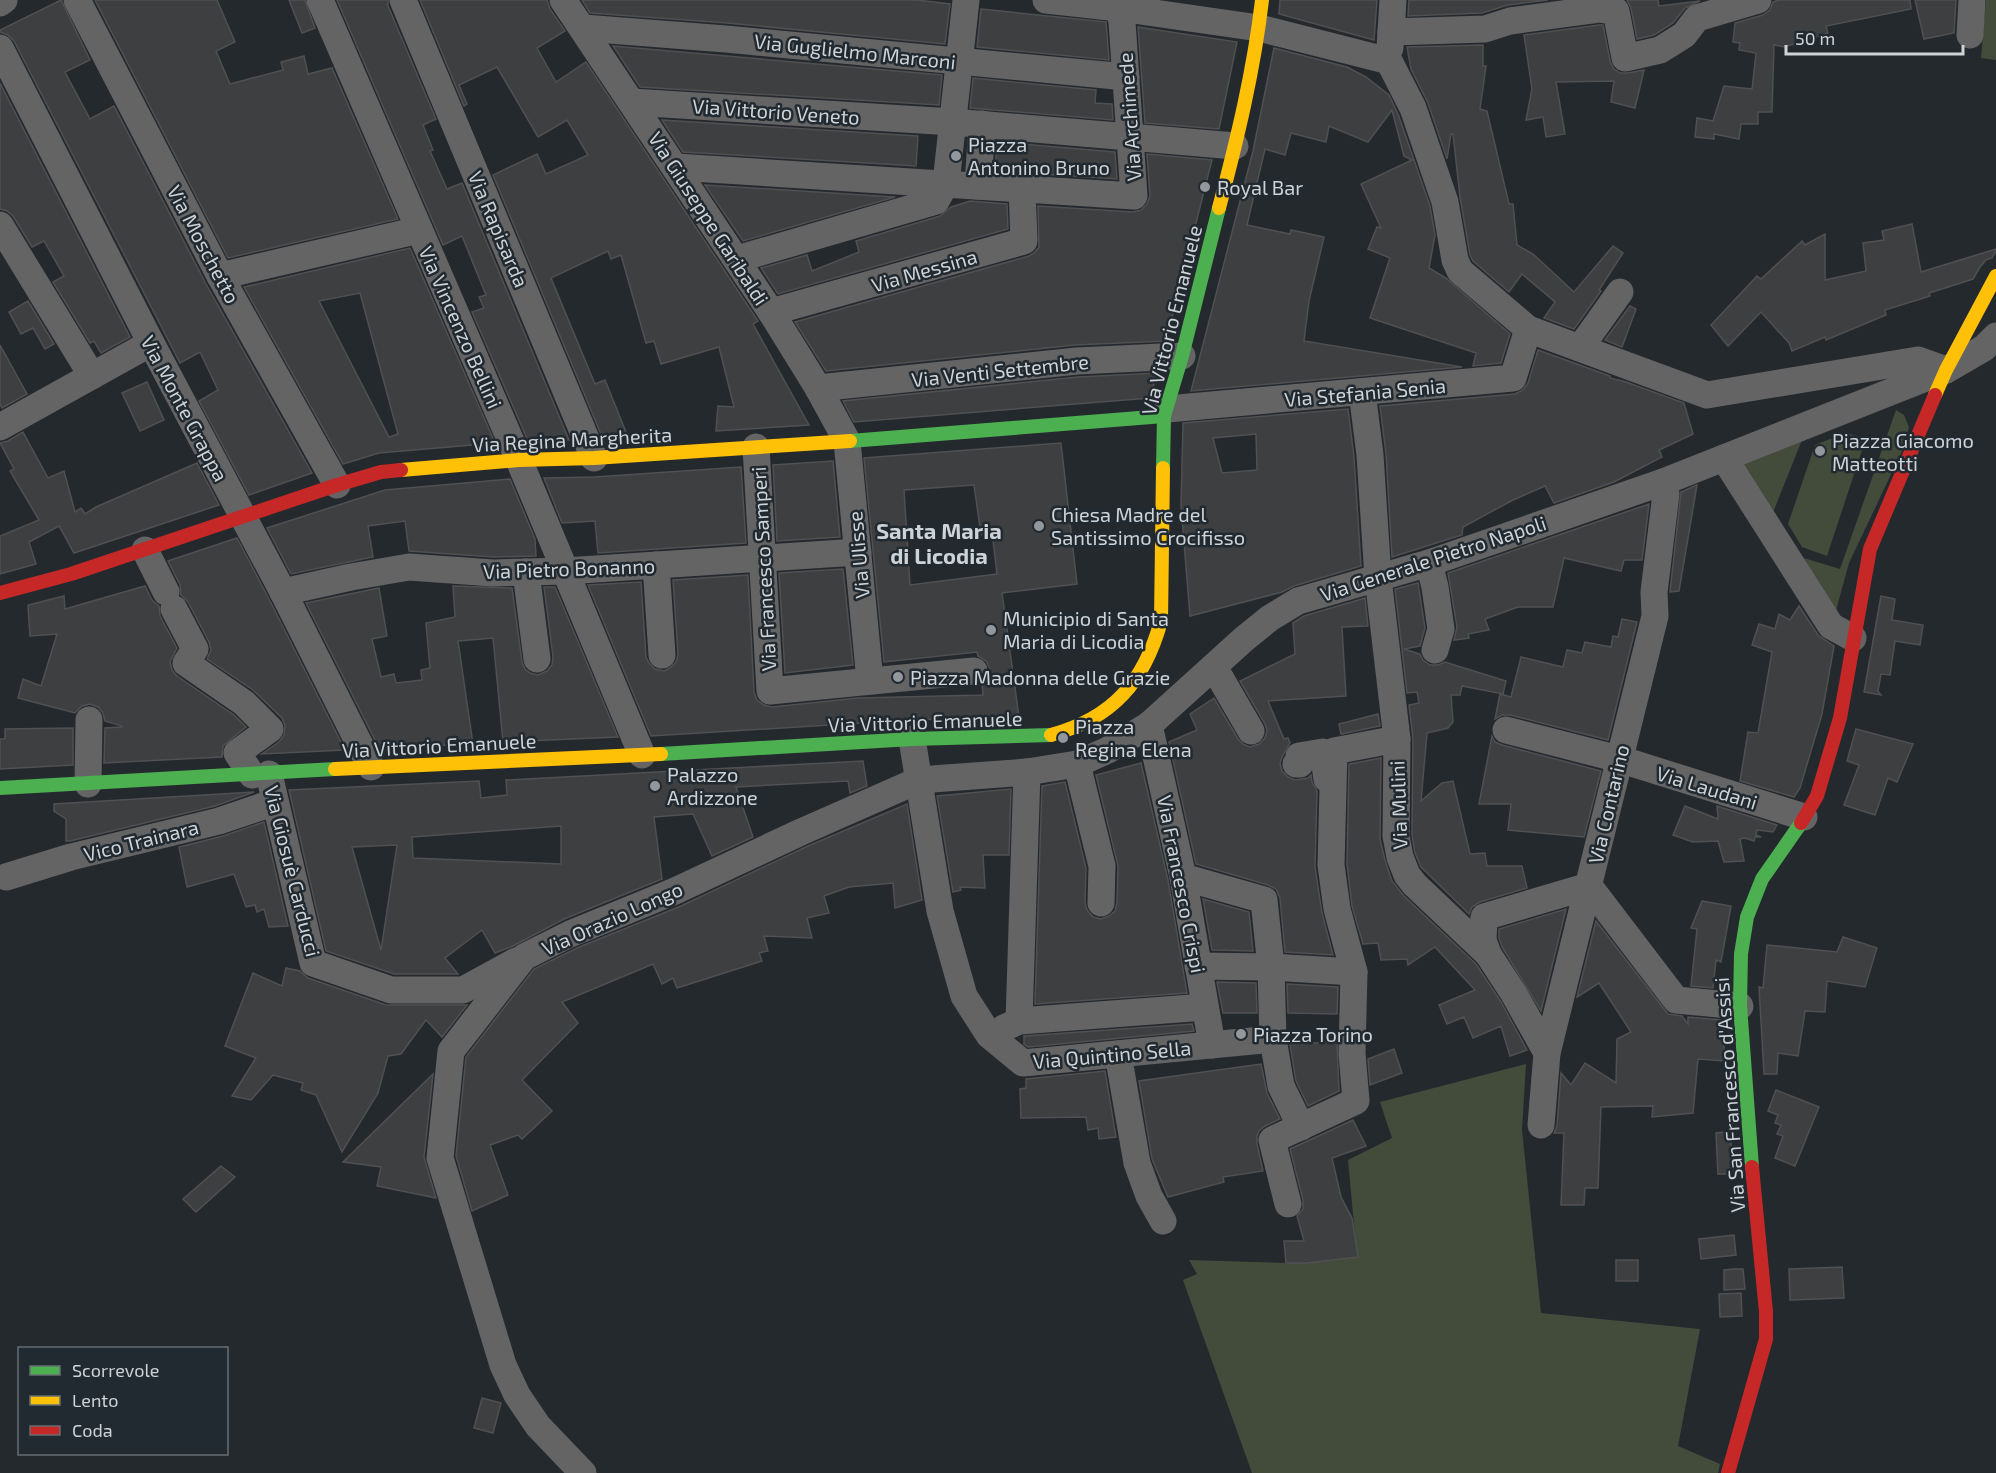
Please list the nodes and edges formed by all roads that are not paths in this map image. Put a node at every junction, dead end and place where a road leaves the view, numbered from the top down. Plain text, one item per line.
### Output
1 (4, 0) edge
2 (76, 0) edge
3 (320, 0) edge
4 (403, 0) edge
5 (563, 0) edge
6 (966, 0) edge
7 (1046, 0) edge
8 (1262, 0) edge
9 (1393, 0) edge
10 (1758, 0) edge
11 (1972, 0) edge
12 (0, 3) edge
13 (1118, 4) edge
14 (1620, 6) edge
15 (1521, 10) edge
16 (583, 28) junction
17 (1259, 28) junction
18 (1391, 32) junction
19 (1970, 35) dead end
20 (0, 48) edge
21 (1389, 61) junction
22 (959, 62) junction
23 (1126, 77) junction
24 (632, 102) junction
25 (953, 119) junction
26 (989, 125) junction
27 (1130, 135) junction
28 (1235, 146) junction
29 (676, 167) junction
30 (946, 183) junction
31 (999, 187) junction
32 (917, 194) junction
33 (0, 225) edge
34 (419, 230) junction
35 (737, 259) junction
36 (220, 276) junction
37 (1996, 276) edge
38 (1620, 292) dead end
39 (771, 312) junction
40 (1528, 329) junction
41 (1982, 338) edge
42 (151, 343) junction
43 (1580, 348) junction
44 (1182, 356) junction
45 (1946, 370) junction
46 (92, 376) junction
47 (818, 388) junction
48 (1362, 392) junction
49 (1165, 413) junction
50 (0, 426) edge
51 (847, 441) junction
52 (756, 447) junction
53 (594, 458) junction
54 (519, 460) junction
55 (1712, 463) junction
56 (1663, 482) junction
57 (336, 485) junction
58 (242, 517) junction
59 (145, 550) junction
60 (858, 552) junction
61 (762, 558) junction
62 (1429, 563) junction
63 (656, 565) junction
64 (565, 571) junction
65 (526, 572) junction
66 (1378, 578) junction
67 (283, 592) junction
68 (0, 593) edge
69 (1852, 649) junction
70 (1435, 650) dead end
71 (662, 655) dead end
72 (537, 659) dead end
73 (1214, 667) junction
74 (974, 671) dead end
75 (870, 675) junction
76 (89, 720) dead end
77 (1149, 725) junction
78 (1506, 730) dead end
79 (1251, 731) dead end
80 (1396, 739) junction
81 (912, 740) junction
82 (642, 755) junction
83 (1619, 759) junction
84 (1296, 764) dead end
85 (371, 767) junction
86 (1079, 771) junction
87 (260, 775) junction
88 (1027, 779) junction
89 (1333, 783) junction
90 (88, 784) junction
91 (0, 788) edge
92 (921, 790) junction
93 (275, 802) junction
94 (1804, 817) junction
95 (6, 877) dead end
96 (1183, 877) junction
97 (1589, 886) junction
98 (1101, 903) dead end
99 (1488, 954) junction
100 (524, 957) junction
101 (1198, 966) junction
102 (1271, 968) junction
103 (1354, 972) junction
104 (1740, 1006) junction
105 (1206, 1011) junction
106 (1019, 1021) junction
107 (1273, 1033) junction
108 (989, 1035) junction
109 (1208, 1045) junction
110 (1547, 1053) junction
111 (1118, 1054) junction
112 (1541, 1125) dead end
113 (1301, 1127) junction
114 (1288, 1204) dead end
115 (1163, 1221) dead end
116 (583, 1473) edge
117 (1728, 1473) edge

1 - 12 street
2 - 36 street, Via Moschetto
3 - 34 street, Via Vincenzo Bellini
4 - 53 street, Via Rapisarda
5 - 16 street, Via Giuseppe Garibaldi
6 - 22 street
7 - 13 street
8 - 17 street, Via Vittorio Emanuele
9 - 18 street
10 - 14 street
11 - 19 street
13 - 17 street
13 - 23 street, Via Archimede
14 - 15 street
15 - 18 street
16 - 22 street, Via Guglielmo Marconi
16 - 24 street, Via Giuseppe Garibaldi
17 - 21 street
17 - 28 street, Via Vittorio Emanuele
18 - 21 street
20 - 42 street, Via Monte Grappa
21 - 40 street
22 - 23 street, Via Guglielmo Marconi
22 - 25 street
23 - 27 street, Via Archimede
24 - 25 street, Via Vittorio Veneto
24 - 29 street, Via Giuseppe Garibaldi
25 - 26 street, Via Vittorio Veneto
25 - 30 street
26 - 27 street
26 - 31 street
27 - 28 street
27 - 31 street, Via Archimede
28 - 44 street, Via Vittorio Emanuele
29 - 32 street
29 - 35 street, Via Giuseppe Garibaldi
30 - 31 street
30 - 32 street
31 - 39 street, Via Messina
32 - 35 street
33 - 46 street
34 - 36 street
34 - 54 street, Via Vincenzo Bellini
35 - 39 street, Via Giuseppe Garibaldi
36 - 57 street, Via Moschetto
37 - 41 street
38 - 43 street
39 - 47 street, Via Giuseppe Garibaldi
40 - 43 street
40 - 48 street, Via Stefania Senia
41 - 45 street, Via Generale Pietro Napoli
42 - 46 street
42 - 58 street, Via Monte Grappa
43 - 45 street
44 - 47 street, Via Venti Settembre
44 - 49 street, Via Vittorio Emanuele
45 - 55 street, Via Generale Pietro Napoli
45 - 69 street, Via San Francesco d'Assisi
46 - 50 street
47 - 51 street, Via Giuseppe Garibaldi
48 - 49 street, Via Stefania Senia
48 - 66 street, Via Mulini
49 - 51 street, Via Regina Margherita
49 - 81 street, Via Vittorio Emanuele
51 - 52 street, Via Regina Margherita
51 - 60 street, Via Ulisse
52 - 53 street, Via Regina Margherita
52 - 61 street, Via Francesco Samperi
53 - 54 street, Via Regina Margherita
54 - 57 street, Via Regina Margherita
54 - 64 street, Via Vincenzo Bellini
55 - 56 street, Via Generale Pietro Napoli
55 - 69 street
56 - 62 street, Via Generale Pietro Napoli
56 - 83 street, Via Contarino
57 - 58 street, Via Regina Margherita
58 - 59 street, Via Regina Margherita
58 - 67 street, Via Monte Grappa
59 - 68 street, Via Regina Margherita
59 - 87 street, Via Giosuè Carducci
60 - 61 street, Via Pietro Bonanno
60 - 75 street, Via Ulisse
61 - 63 street, Via Pietro Bonanno
61 - 75 street, Via Francesco Samperi
62 - 66 street, Via Generale Pietro Napoli
62 - 70 street
63 - 64 street, Via Pietro Bonanno
63 - 71 street
64 - 65 street, Via Pietro Bonanno
64 - 82 street, Via Vincenzo Bellini
65 - 67 street, Via Pietro Bonanno
65 - 72 street
66 - 73 street, Via Generale Pietro Napoli
66 - 80 street, Via Mulini
67 - 85 street, Via Monte Grappa
69 - 94 street, Via San Francesco d'Assisi
73 - 77 street, Via Generale Pietro Napoli
73 - 79 street
74 - 75 street
76 - 90 street
77 - 86 street, Via Generale Pietro Napoli
77 - 96 street, Via Francesco Crispi
78 - 83 street, Via Laudani
80 - 89 street
80 - 99 street, Via Mulini
81 - 82 street, Via Vittorio Emanuele
81 - 92 street, Via Quintino Sella
82 - 85 street, Via Vittorio Emanuele
83 - 94 street, Via Laudani
83 - 97 street, Via Contarino
84 - 89 street
85 - 87 street, Via Vittorio Emanuele
86 - 88 street, Via Generale Pietro Napoli
86 - 98 street
87 - 90 street, Via Vittorio Emanuele
87 - 93 street, Via Giosuè Carducci
88 - 92 street, Via Orazio Longo
88 - 106 street
89 - 103 street
90 - 91 street, Via Vittorio Emanuele
92 - 100 street, Via Orazio Longo
92 - 108 street, Via Quintino Sella
93 - 95 street, Vico Trainara
93 - 100 street, Via Giosuè Carducci
94 - 104 street, Via San Francesco d'Assisi
96 - 101 street, Via Francesco Crispi
96 - 102 street
97 - 99 street
97 - 104 street
97 - 110 street, Via Contarino
99 - 110 street, Via Mulini
100 - 116 street, Via Orazio Longo
101 - 102 street
101 - 105 street, Via Francesco Crispi
102 - 103 street
102 - 107 street
103 - 113 street
104 - 117 street, Via San Francesco d'Assisi
105 - 106 street
105 - 109 street, Via Francesco Crispi
106 - 108 street
107 - 109 street, Via Quintino Sella
107 - 113 street
108 - 111 street, Via Quintino Sella
109 - 111 street, Via Quintino Sella
110 - 112 street, Via Contarino
111 - 115 street
113 - 114 street

